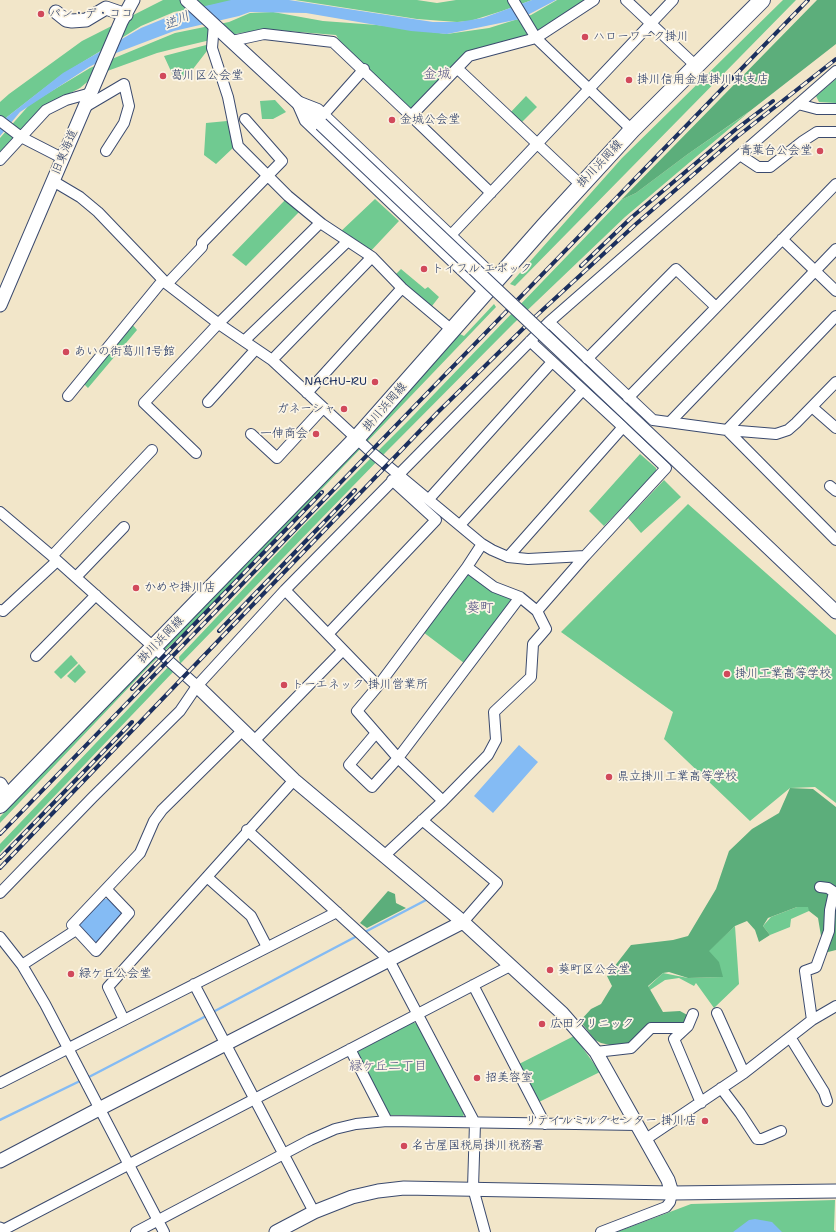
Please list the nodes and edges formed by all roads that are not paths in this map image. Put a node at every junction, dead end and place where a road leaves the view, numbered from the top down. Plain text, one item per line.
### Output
1 (133, 0) edge
2 (187, 0) edge
3 (513, 0) edge
4 (594, 0) edge
5 (626, 0) edge
6 (673, 0) edge
7 (762, 0) edge
8 (56, 12) dead end
9 (123, 18) junction
10 (649, 23) junction
11 (214, 24) junction
12 (536, 38) junction
13 (232, 41) junction
14 (696, 66) junction
15 (364, 69) junction
16 (458, 69) junction
17 (836, 71) edge
18 (588, 88) junction
19 (91, 93) junction
20 (296, 101) junction
21 (798, 104) junction
22 (84, 107) junction
23 (836, 109) edge
24 (411, 116) junction
25 (245, 119) dead end
26 (322, 119) junction
27 (0, 121) edge
28 (632, 130) junction
29 (836, 132) edge
30 (18, 136) junction
31 (538, 145) junction
32 (106, 150) dead end
33 (740, 155) junction
34 (62, 158) junction
35 (0, 160) edge
36 (267, 177) junction
37 (53, 181) junction
38 (836, 184) edge
39 (581, 185) junction
40 (491, 193) junction
41 (320, 223) junction
42 (451, 236) junction
43 (782, 239) junction
44 (348, 241) junction
45 (836, 249) edge
46 (372, 257) junction
47 (815, 271) junction
48 (497, 279) junction
49 (165, 282) junction
50 (402, 288) junction
51 (836, 291) edge
52 (485, 293) junction
53 (0, 305) edge
54 (716, 307) junction
55 (836, 316) edge
56 (549, 322) junction
57 (218, 324) junction
58 (452, 330) junction
59 (244, 341) junction
60 (530, 341) junction
61 (256, 349) junction
62 (587, 359) junction
63 (272, 360) junction
64 (552, 362) junction
65 (836, 382) edge
66 (582, 391) junction
67 (307, 393) junction
68 (68, 396) dead end
69 (628, 398) junction
70 (208, 402) dead end
71 (812, 407) junction
72 (323, 408) junction
73 (671, 421) junction
74 (623, 427) junction
75 (836, 428) edge
76 (727, 430) junction
77 (251, 434) dead end
78 (356, 439) junction
79 (152, 450) dead end
80 (196, 453) dead end
81 (396, 477) junction
82 (429, 499) junction
83 (0, 512) edge
84 (460, 525) junction
85 (124, 527) dead end
86 (836, 540) edge
87 (482, 544) junction
88 (585, 556) junction
89 (508, 557) junction
90 (55, 558) junction
91 (467, 567) junction
92 (76, 577) junction
93 (285, 590) junction
94 (96, 595) junction
95 (520, 597) junction
96 (0, 610) edge
97 (537, 612) junction
98 (836, 612) edge
99 (328, 634) junction
100 (154, 647) junction
101 (343, 650) junction
102 (36, 656) dead end
103 (197, 686) junction
104 (378, 686) junction
105 (243, 730) junction
106 (376, 733) junction
107 (254, 741) junction
108 (398, 758) junction
109 (294, 780) junction
110 (3, 796) edge
111 (443, 801) junction
112 (422, 820) junction
113 (247, 830) junction
114 (384, 856) junction
115 (207, 877) junction
116 (820, 887) dead end
117 (106, 889) junction
118 (0, 893) edge
119 (337, 912) junction
120 (463, 922) junction
121 (76, 930) junction
122 (0, 937) edge
123 (267, 947) junction
124 (389, 960) junction
125 (22, 965) junction
126 (510, 966) junction
127 (194, 984) junction
128 (473, 985) junction
129 (836, 1006) edge
130 (418, 1013) junction
131 (717, 1013) dead end
132 (693, 1014) dead end
133 (124, 1020) junction
134 (812, 1020) junction
135 (685, 1028) junction
136 (790, 1037) junction
137 (225, 1044) junction
138 (68, 1048) junction
139 (350, 1049) junction
140 (596, 1052) junction
141 (0, 1070) edge
142 (744, 1073) junction
143 (3, 1081) edge
144 (721, 1088) junction
145 (254, 1099) junction
146 (827, 1101) dead end
147 (701, 1103) junction
148 (99, 1109) junction
149 (387, 1121) junction
150 (475, 1123) junction
151 (545, 1124) junction
152 (638, 1125) junction
153 (781, 1131) dead end
154 (646, 1139) junction
155 (283, 1153) junction
156 (0, 1162) edge
157 (129, 1166) junction
158 (473, 1188) junction
159 (836, 1191) edge
160 (672, 1193) junction
161 (314, 1212) junction
162 (158, 1221) junction
163 (1, 1231) edge
164 (136, 1232) edge
165 (164, 1232) edge
166 (276, 1232) edge
167 (485, 1232) edge
168 (601, 1232) edge

1 - 9 street, 旧東海道
2 - 11 street
3 - 12 street
4 - 12 street
5 - 10 street
6 - 10 street
7 - 14 main road, 掛川浜岡線
8 - 9 street
9 - 19 street, 旧東海道
10 - 14 street
10 - 18 street
11 - 13 street
11 - 36 street
12 - 16 street
12 - 18 street
13 - 15 street
13 - 20 street
14 - 28 main road, 掛川浜岡線
15 - 24 street
15 - 26 street
16 - 24 street
16 - 31 street
17 - 21 street
18 - 28 street
18 - 31 street
19 - 22 street, 旧東海道
19 - 30 street
20 - 26 street
20 - 52 street
21 - 23 street
21 - 33 street
22 - 32 street
22 - 34 street, 旧東海道
24 - 40 street
25 - 36 street
26 - 42 street
26 - 98 street, bridge
27 - 30 street
28 - 39 main road, 掛川浜岡線
29 - 33 street
30 - 34 street
30 - 35 street
31 - 39 street
31 - 40 street
33 - 56 street
34 - 37 street, 旧東海道
36 - 41 street
36 - 49 street
37 - 49 street
37 - 53 street, 旧東海道
38 - 43 street
39 - 48 main road, 掛川浜岡線
40 - 42 street
41 - 44 street
41 - 57 street
42 - 48 street
43 - 47 street
43 - 54 street
44 - 46 street
44 - 59 street
45 - 47 street
46 - 50 street
46 - 63 street
47 - 51 street
47 - 73 street
48 - 52 main road, 掛川浜岡線
49 - 57 street
49 - 68 street
50 - 58 street
50 - 67 street
52 - 58 main road, 掛川浜岡線
54 - 62 street
54 - 69 street
55 - 76 street
56 - 60 street
56 - 62 street
57 - 59 street
57 - 80 street
58 - 78 main road, 掛川浜岡線
59 - 61 street
60 - 64 street
60 - 81 street
61 - 63 street
61 - 70 street
62 - 69 street
63 - 67 street
64 - 66 street
64 - 82 street
65 - 71 street
66 - 74 street
66 - 84 street
67 - 72 street
69 - 73 street
71 - 75 street
71 - 76 street
72 - 77 street
72 - 78 street
73 - 76 street
74 - 88 street
74 - 89 street
76 - 86 street
78 - 81 street
78 - 100 main road, 掛川浜岡線
79 - 90 street
81 - 82 street
81 - 93 street
81 - 99 street
82 - 84 street
83 - 90 street
84 - 87 street
85 - 92 street
87 - 89 street
87 - 91 street
88 - 89 street
88 - 97 street
90 - 92 street
90 - 96 street
91 - 95 street
91 - 104 street
92 - 94 street
93 - 99 street
93 - 103 street
94 - 100 street
94 - 102 street
95 - 97 street
95 - 108 street
97 - 111 street
99 - 101 street
100 - 103 street
100 - 110 main road, 掛川浜岡線
101 - 104 street
101 - 107 street
103 - 105 street
103 - 118 street
104 - 106 street
105 - 107 street
105 - 117 street
106 - 108 street
106 - 108 street
107 - 109 street
108 - 111 street
109 - 113 street
109 - 114 street
111 - 112 street
112 - 114 street
112 - 120 street
113 - 115 street
113 - 119 street
114 - 120 street
115 - 123 street
115 - 133 street
116 - 134 street
117 - 121 street
117 - 121 street
119 - 123 street
119 - 124 street
120 - 124 street
120 - 126 street
121 - 125 street
122 - 125 street
123 - 127 street
124 - 130 street
124 - 137 street
125 - 138 street
126 - 128 street
126 - 140 street
127 - 133 street
127 - 137 street
128 - 130 street
128 - 151 street
129 - 134 street
130 - 139 street
130 - 150 street
131 - 142 street
132 - 135 street
133 - 138 street
134 - 136 street
135 - 140 street
135 - 147 street
136 - 142 street
136 - 146 street
137 - 145 street
137 - 148 street
138 - 143 street
138 - 148 street
139 - 145 street
139 - 149 street
140 - 152 street
141 - 143 street
142 - 144 street
144 - 147 street
144 - 153 street
145 - 155 street
145 - 157 street
147 - 154 street
148 - 156 street
148 - 157 street
149 - 150 street
149 - 155 street
150 - 151 street
150 - 158 street
151 - 152 street
152 - 154 street
154 - 160 street
155 - 161 street
155 - 162 street
157 - 162 street
157 - 163 street
158 - 160 street
158 - 161 street
158 - 167 street
159 - 160 street
160 - 168 street
161 - 166 street
162 - 164 street
162 - 165 street

